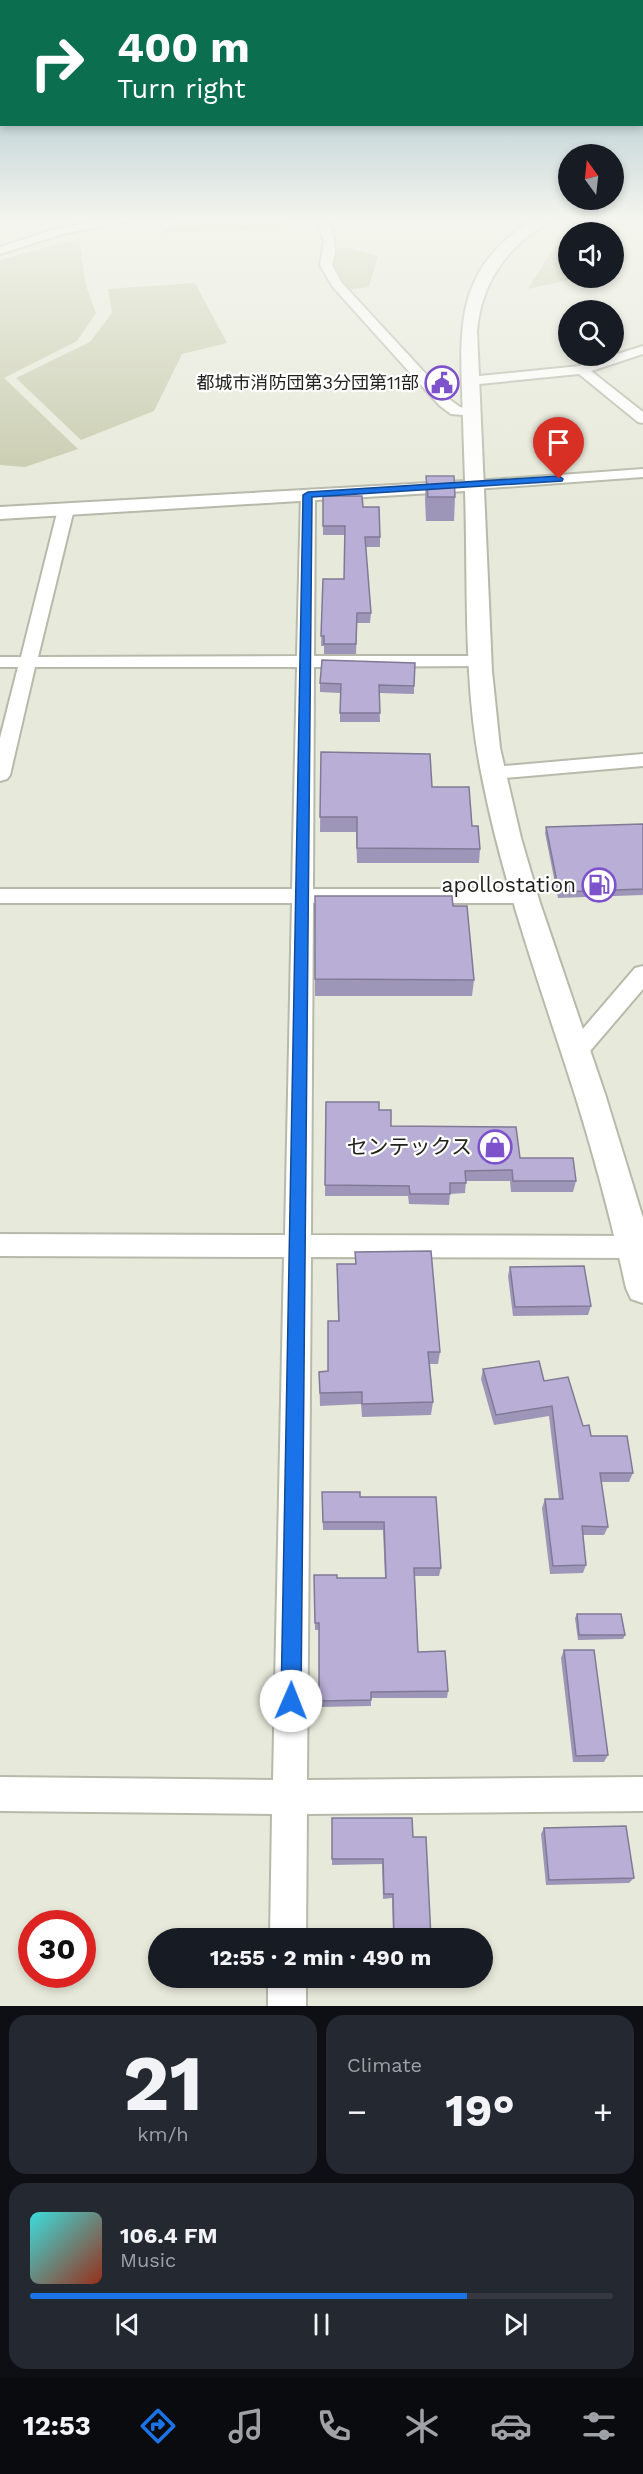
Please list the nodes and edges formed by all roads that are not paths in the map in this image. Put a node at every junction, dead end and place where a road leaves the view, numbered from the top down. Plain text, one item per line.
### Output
1 (362, 313) edge
2 (472, 313) edge
3 (643, 350) edge
4 (582, 370) junction
5 (469, 381) junction
6 (470, 413) junction
7 (643, 419) edge
8 (643, 473) edge
9 (475, 485) junction
10 (308, 495) junction
11 (66, 509) junction
12 (0, 513) edge
13 (480, 661) junction
14 (0, 662) edge
15 (29, 662) junction
16 (306, 662) junction
17 (643, 760) edge
18 (493, 773) junction
19 (0, 775) edge
20 (0, 896) edge
21 (301, 896) junction
22 (524, 896) junction
23 (643, 974) edge
24 (577, 1051) junction
25 (0, 1245) edge
26 (298, 1245) junction
27 (635, 1247) junction
28 (643, 1288) edge
29 (0, 1794) edge
30 (643, 1794) edge
31 (290, 1797) junction
32 (288, 1928) edge
33 (287, 1988) edge
34 (287, 2006) edge

1 - 6 street
2 - 5 street
3 - 4 street
4 - 5 street
4 - 7 street
5 - 6 street
6 - 9 street
8 - 9 street
9 - 10 street
9 - 13 street
10 - 11 street
10 - 16 street
11 - 12 street
11 - 15 street
13 - 16 street
13 - 18 street
14 - 15 street
15 - 16 street
15 - 19 street
16 - 21 street
17 - 18 street
18 - 22 street
20 - 21 street
21 - 22 street
21 - 26 street
22 - 24 street
23 - 24 street
24 - 27 street
25 - 26 street
26 - 27 street
26 - 31 street
27 - 28 street
29 - 31 street
30 - 31 street
31 - 32 street
33 - 34 street

